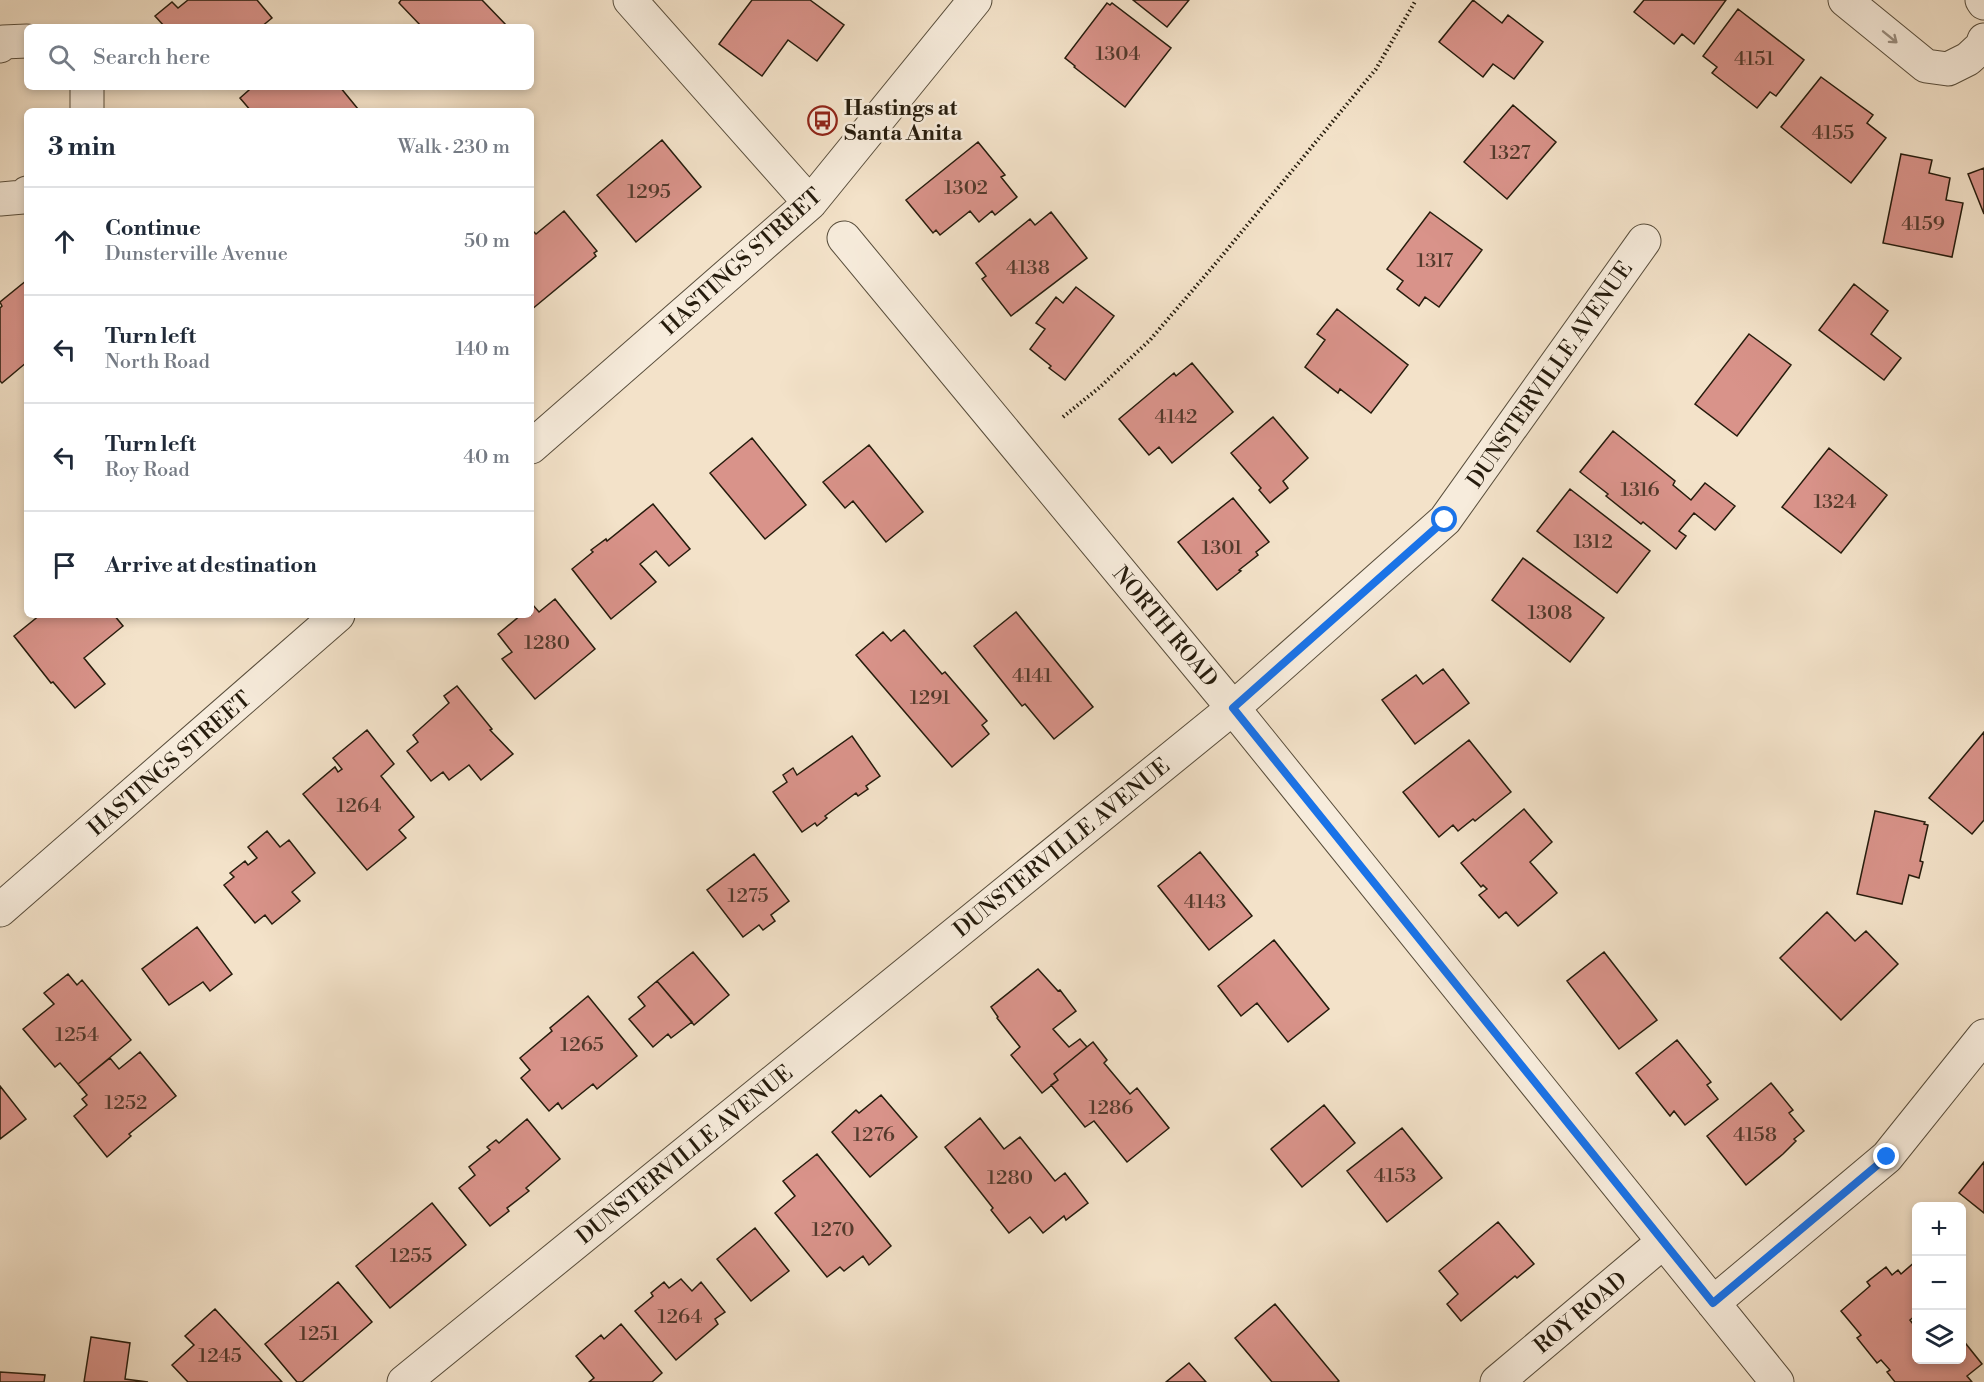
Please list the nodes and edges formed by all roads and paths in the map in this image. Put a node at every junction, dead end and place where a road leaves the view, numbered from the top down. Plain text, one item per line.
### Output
1 (630, 0) edge
2 (975, 0) edge
3 (1416, 0) edge
4 (1845, 0) edge
5 (1984, 40) edge
6 (24, 41) edge
7 (0, 46) edge
8 (87, 90) edge
9 (87, 108) edge
10 (24, 196) edge
11 (0, 199) edge
12 (810, 203) junction
13 (844, 238) dead end
14 (1644, 241) dead end
15 (1063, 417) dead end
16 (534, 444) edge
17 (335, 618) edge
18 (1233, 708) junction
19 (0, 910) edge
20 (1984, 1036) edge
21 (1663, 1242) junction
22 (1713, 1303) junction
23 (404, 1382) edge
24 (1497, 1382) edge
25 (1777, 1382) edge

1 - 12 street
2 - 12 street, HASTINGS STREET
3 - 15 path
4 -> 5 street
6 - 7 street
8 - 9 street
10 - 11 street
12 - 16 street, HASTINGS STREET
13 - 18 street, NORTH ROAD
14 - 18 street, DUNSTERVILLE AVENUE
17 - 19 street, HASTINGS STREET
18 - 21 street, NORTH ROAD
18 - 23 street, DUNSTERVILLE AVENUE
20 - 22 street
21 - 22 street, NORTH ROAD
21 - 24 street, ROY ROAD
22 - 25 street, NORTH ROAD

